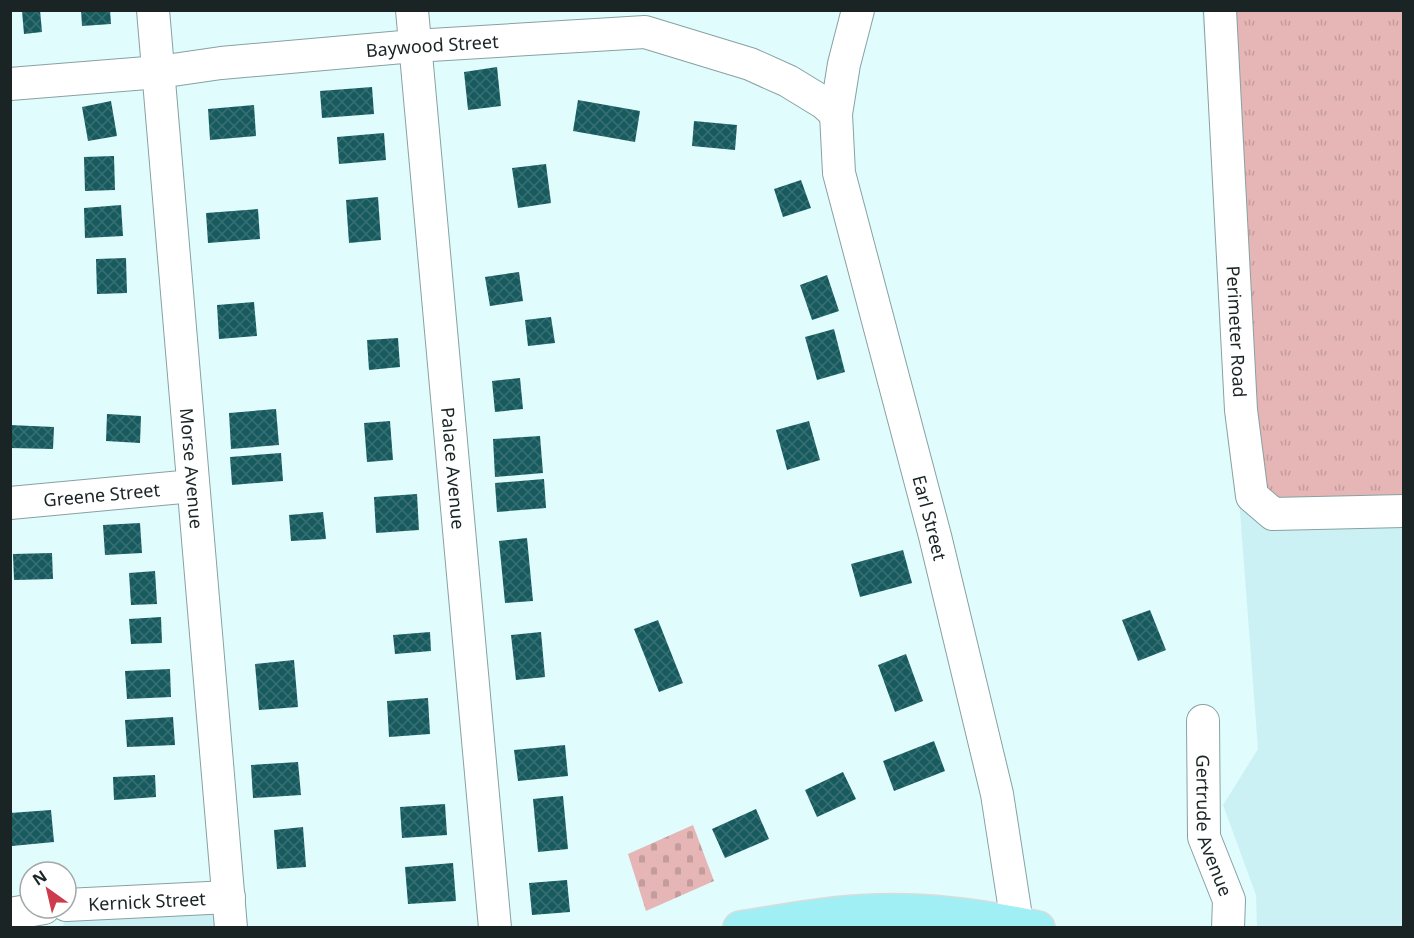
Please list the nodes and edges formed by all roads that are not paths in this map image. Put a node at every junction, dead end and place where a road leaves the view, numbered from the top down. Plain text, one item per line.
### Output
1 (153, 10) edge
2 (412, 10) edge
3 (858, 10) edge
4 (1220, 10) edge
5 (646, 21) edge
6 (414, 46) junction
7 (159, 72) junction
8 (10, 84) edge
9 (836, 114) junction
10 (193, 486) junction
11 (10, 503) edge
12 (1404, 511) edge
13 (1203, 721) dead end
14 (78, 906) edge
15 (230, 912) edge
16 (847, 921) edge
17 (1027, 926) edge
18 (495, 927) edge
19 (740, 927) edge
20 (1228, 927) edge

1 - 7 street, Morse Avenue
2 - 6 street, Palace Avenue
3 - 9 street, Earl Street
4 - 12 street, Perimeter Road
5 - 6 street, Baywood Street
5 - 9 street, Baywood Street
6 - 7 street, Baywood Street
6 - 18 street, Palace Avenue
7 - 8 street, Baywood Street
7 - 10 street, Morse Avenue
9 - 17 street, Earl Street
10 - 11 street, Greene Street
10 - 15 street, Morse Avenue
13 - 20 street, Gertrude Avenue
14 - 15 street, Kernick Street
16 - 17 main road
16 - 19 main road

